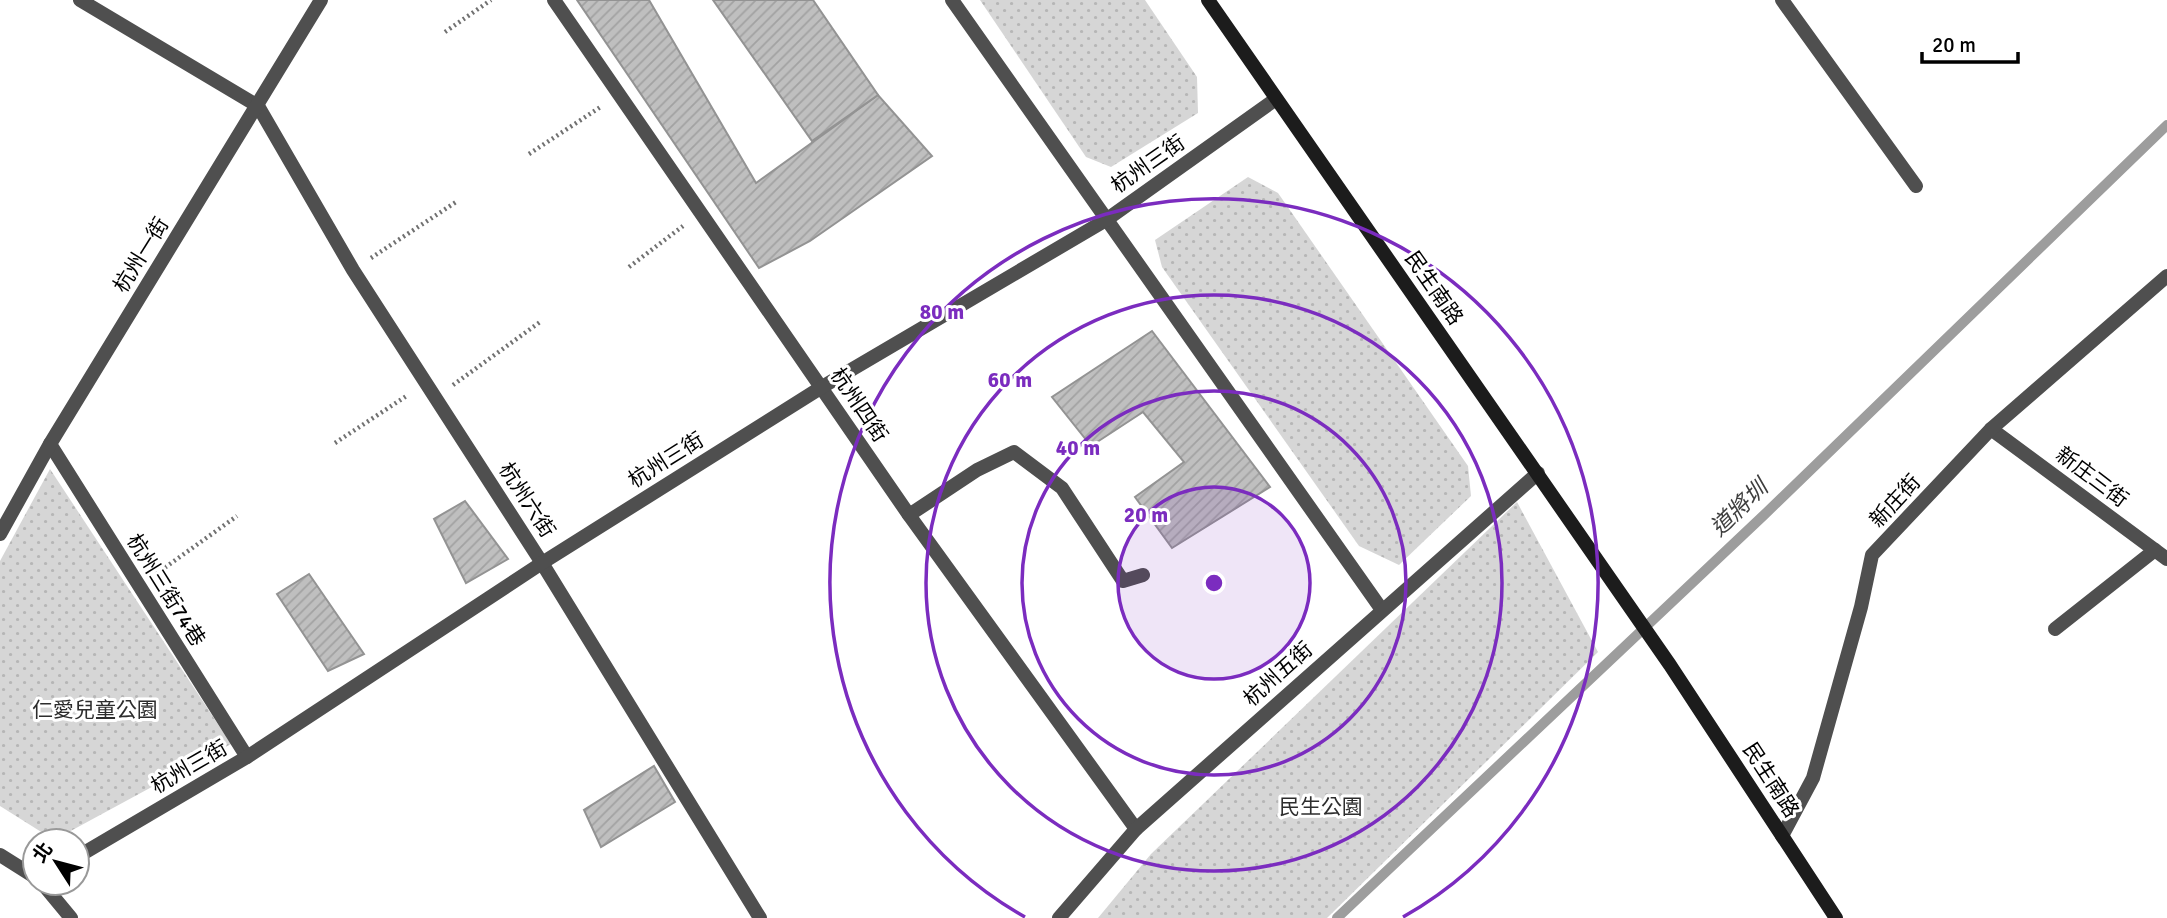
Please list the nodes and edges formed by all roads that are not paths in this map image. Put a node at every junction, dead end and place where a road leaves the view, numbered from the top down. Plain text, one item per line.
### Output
1 (80, 0) edge
2 (321, 0) edge
3 (554, 0) edge
4 (952, 0) edge
5 (1208, 0) edge
6 (1783, 0) edge
7 (1276, 99) junction
8 (258, 106) junction
9 (1916, 186) dead end
10 (1106, 220) junction
11 (2166, 277) edge
12 (822, 387) junction
13 (1991, 429) junction
14 (50, 444) junction
15 (1538, 473) junction
16 (909, 515) junction
17 (0, 534) edge
18 (2155, 550) junction
19 (2167, 559) edge
20 (542, 563) junction
21 (1143, 575) dead end
22 (1382, 610) junction
23 (2055, 629) dead end
24 (247, 757) junction
25 (1136, 829) junction
26 (1782, 836) junction
27 (91, 849) edge
28 (0, 855) edge
29 (21, 868) edge
30 (54, 897) edge
31 (71, 918) edge
32 (760, 918) edge
33 (1059, 918) edge
34 (1836, 918) edge

1 - 8 street
2 - 8 street, 杭州一街
3 - 12 street, 杭州四街
4 - 10 street
5 - 7 main road, 民生南路
6 - 9 street
7 - 10 street, 杭州三街
7 - 15 main road, 民生南路
8 - 14 street, 杭州一街
8 - 20 street, 杭州六街
10 - 12 street, 杭州三街
10 - 22 street
11 - 13 street, 新庄街
12 - 16 street, 杭州四街
12 - 20 street, 杭州三街
13 - 18 street, 新庄三街
13 - 26 street, 新庄街
14 - 17 street, 杭州一街
14 - 24 street, 杭州三街74巷
15 - 22 street, 杭州五街
15 - 26 main road, 民生南路
16 - 21 street
16 - 25 street, 杭州四街
18 - 19 street, 新庄三街
18 - 23 street
20 - 24 street, 杭州三街
20 - 32 street, 杭州六街
22 - 25 street, 杭州五街
24 - 27 street, 杭州三街
25 - 33 street, 杭州五街
26 - 34 main road, 民生南路
28 - 29 street
30 - 31 street

